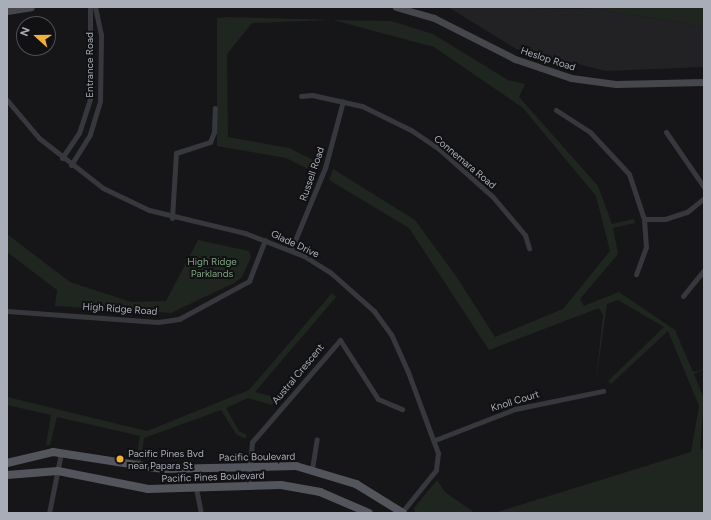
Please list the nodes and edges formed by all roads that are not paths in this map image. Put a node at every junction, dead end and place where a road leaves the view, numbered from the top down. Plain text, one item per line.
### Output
1 (31, 7) edge
2 (90, 7) edge
3 (95, 7) edge
4 (396, 7) edge
5 (7, 11) edge
6 (704, 82) edge
7 (301, 96) dead end
8 (90, 99) junction
9 (7, 100) edge
10 (100, 101) junction
11 (343, 101) junction
12 (215, 108) dead end
13 (556, 110) dead end
14 (666, 132) dead end
15 (62, 158) junction
16 (71, 165) junction
17 (704, 187) edge
18 (704, 198) edge
19 (172, 218) junction
20 (644, 219) junction
21 (265, 240) junction
22 (529, 248) dead end
23 (291, 250) junction
24 (704, 270) edge
25 (636, 274) dead end
26 (683, 296) dead end
27 (7, 311) edge
28 (603, 391) dead end
29 (402, 409) dead end
30 (317, 439) dead end
31 (435, 440) junction
32 (61, 453) junction
33 (7, 463) edge
34 (248, 465) junction
35 (312, 469) junction
36 (58, 471) junction
37 (7, 475) edge
38 (248, 485) junction
39 (196, 488) junction
40 (49, 513) edge
41 (201, 513) edge
42 (369, 513) edge
43 (402, 513) edge

1 - 5 street
2 - 8 street, Entrance Road
3 - 10 street, Entrance Road
4 - 6 street, Heslop Road
7 - 11 street, Connemara Road
8 - 10 street
8 - 15 street, Entrance Road
9 - 15 street, Glade Drive
10 - 16 street, Entrance Road
11 - 22 street, Connemara Road
11 - 23 street, Russell Road
12 - 19 street
13 - 20 street
14 - 17 street
15 - 16 street, Glade Drive
16 - 19 street, Glade Drive
18 - 20 street
19 - 21 street, Glade Drive
20 - 25 street
21 - 23 street, Glade Drive
21 - 27 street, High Ridge Road
23 - 31 street, Glade Drive
24 - 26 street
28 - 31 street, Knoll Court
29 - 34 street, Austral Crescent
30 - 35 street
31 - 43 street, Glade Drive
32 - 33 main road, Pacific Boulevard
32 - 34 main road, Pacific Boulevard
32 - 36 street
34 - 35 main road, Pacific Boulevard
34 - 38 street, Austral Crescent
35 - 43 main road, Pacific Boulevard
36 - 37 main road, Pacific Pines Boulevard
36 - 39 main road, Pacific Pines Boulevard
36 - 40 street
38 - 39 main road, Pacific Pines Boulevard
38 - 42 main road, Pacific Pines Boulevard
39 - 41 street

